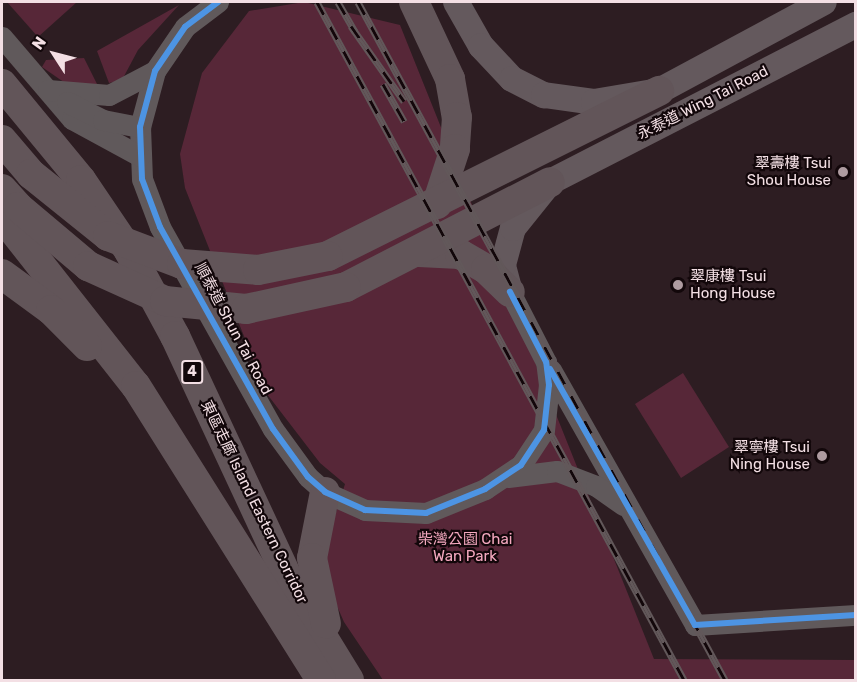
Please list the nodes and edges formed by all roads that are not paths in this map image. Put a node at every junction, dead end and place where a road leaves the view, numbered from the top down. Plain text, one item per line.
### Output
1 (218, 2) edge
2 (413, 2) edge
3 (456, 2) edge
4 (824, 2) edge
5 (855, 25) edge
6 (2, 37) edge
7 (155, 71) junction
8 (2, 84) edge
9 (48, 90) junction
10 (658, 91) junction
11 (140, 127) junction
12 (2, 140) edge
13 (140, 156) junction
14 (550, 182) junction
15 (7, 204) edge
16 (437, 204) junction
17 (419, 252) junction
18 (2, 274) edge
19 (510, 292) junction
20 (546, 362) junction
21 (171, 440) junction
22 (504, 477) junction
23 (325, 492) junction
24 (631, 511) junction
25 (855, 615) edge
26 (321, 681) edge
27 (349, 681) edge

1 - 7 street, 順泰道 Shun Tai Road
2 - 16 highway
3 - 10 main road
4 - 10 main road, 永泰道 Wing Tai Road
5 - 14 main road, 永泰道 Wing Tai Road
6 - 9 street
7 - 9 street
7 - 11 street, 順泰道 Shun Tai Road
8 - 27 highway, 東區走廊 Island Eastern Corridor / 4
9 - 11 street
9 - 13 street
10 - 16 highway
11 - 13 street, 順泰道 Shun Tai Road
12 - 16 highway, bridge
13 - 23 street, 順泰道 Shun Tai Road
14 - 17 highway
14 - 19 main road
15 - 17 highway, bridge
15 - 21 highway, 東區走廊 Island Eastern Corridor
17 - 19 highway
18 - 21 highway
19 - 20 street
20 - 22 street
20 - 24 street
21 - 26 highway, 東區走廊 Island Eastern Corridor
22 - 23 street, 順泰道 Shun Tai Road
22 - 24 street
23 - 27 highway
24 - 25 street

